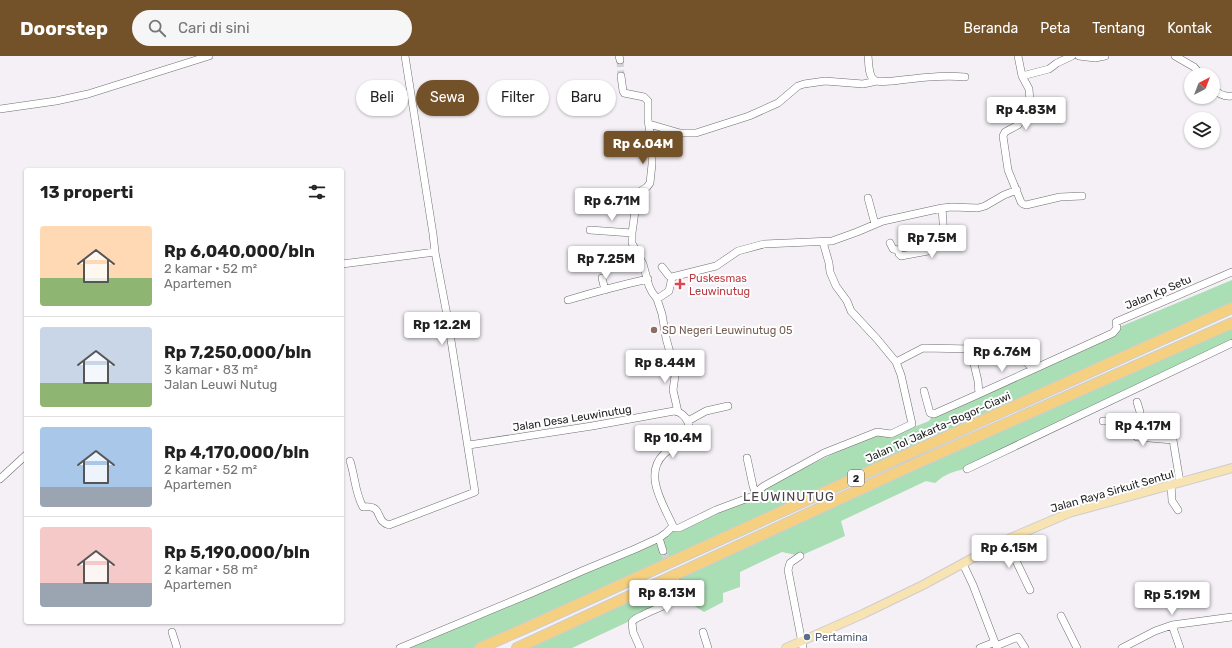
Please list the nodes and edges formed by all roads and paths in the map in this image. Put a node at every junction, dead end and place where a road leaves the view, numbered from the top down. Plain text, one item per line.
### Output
1 (209, 56) edge
2 (405, 56) edge
3 (868, 56) edge
4 (1018, 56) edge
5 (1072, 56) edge
6 (1079, 56) edge
7 (1105, 56) edge
8 (1174, 56) edge
9 (1195, 68) edge
10 (621, 76) tunnel mouth
11 (965, 76) dead end
12 (1022, 76) junction
13 (877, 81) junction
14 (1220, 94) edge
15 (1232, 96) edge
16 (0, 109) edge
17 (649, 124) junction
18 (1017, 190) junction
19 (1082, 196) dead end
20 (868, 198) dead end
21 (942, 208) junction
22 (875, 224) junction
23 (590, 230) dead end
24 (632, 233) junction
25 (823, 242) junction
26 (890, 242) dead end
27 (435, 252) junction
28 (344, 264) edge
29 (662, 266) dead end
30 (1232, 272) edge
31 (671, 277) junction
32 (602, 278) dead end
33 (648, 279) junction
34 (605, 290) junction
35 (657, 298) junction
36 (568, 300) dead end
37 (1232, 308) edge
38 (1232, 323) edge
39 (1232, 343) edge
40 (999, 345) dead end
41 (973, 349) dead end
42 (896, 362) junction
43 (974, 364) dead end
44 (1034, 369) junction
45 (924, 391) dead end
46 (979, 394) junction
47 (1137, 402) dead end
48 (728, 406) dead end
49 (678, 412) junction
50 (688, 421) junction
51 (1103, 421) dead end
52 (1169, 422) dead end
53 (1134, 427) junction
54 (1172, 440) junction
55 (468, 445) junction
56 (24, 457) edge
57 (747, 458) dead end
58 (350, 461) dead end
59 (1232, 468) edge
60 (967, 469) dead end
61 (0, 479) edge
62 (1180, 482) junction
63 (1171, 484) junction
64 (756, 495) junction
65 (1178, 510) dead end
66 (672, 526) junction
67 (659, 538) junction
68 (1006, 540) junction
69 (663, 551) tunnel mouth
70 (800, 556) dead end
71 (963, 564) junction
72 (678, 584) tunnel mouth
73 (1030, 590) dead end
74 (1061, 616) dead end
75 (1232, 617) edge
76 (1172, 625) junction
77 (172, 632) dead end
78 (703, 632) dead end
79 (802, 644) edge
80 (996, 645) edge
81 (177, 648) edge
82 (400, 648) edge
83 (480, 648) edge
84 (517, 648) edge
85 (640, 648) edge
86 (708, 648) edge
87 (786, 648) edge
88 (980, 648) edge
89 (1026, 648) edge
90 (1078, 648) edge
91 (1122, 648) edge
92 (1180, 648) edge

1 - 16 street
2 - 27 street
3 - 13 street
4 - 12 street
5 - 12 street
6 - 7 street
8 - 9 street
10 - 17 street
11 - 13 street
12 - 18 street
13 - 17 street
14 - 15 street
17 - 24 street
18 - 19 street
18 - 21 street
20 - 22 street
21 - 22 street
21 - 26 street
22 - 25 street
23 - 24 street
24 - 33 street
25 - 31 street
25 - 42 street
27 - 28 street
27 - 55 street
29 - 31 street
30 - 44 street, Jalan Kp Setu
31 - 35 street
32 - 34 street
33 - 34 street
33 - 35 street
34 - 36 street
35 - 49 street
37 - 83 highway, Jalan Tol Jakarta–Bogor–Ciawi / 2
38 - 84 highway, 2
39 - 60 street
40 - 44 street
41 - 42 street
42 - 64 street
43 - 46 street
44 - 46 street
45 - 46 street
47 - 53 street
48 - 50 street
49 - 50 street
49 - 55 street, Jalan Desa Leuwinutug
50 - 66 street
51 - 53 street
52 - 54 street
53 - 54 street
54 - 62 street
55 - 58 street
56 - 61 street
57 - 64 street
59 - 62 main road, Jalan Raya Sirkuit Sentul
62 - 63 main road, Jalan Raya Sirkuit Sentul
63 - 65 street
63 - 68 main road, Jalan Raya Sirkuit Sentul
64 - 66 street
66 - 67 street
67 - 69 street
67 - 82 street
68 - 71 main road, Jalan Raya Sirkuit Sentul
68 - 73 street
70 - 79 street
71 - 79 main road, Jalan Raya Sirkuit Sentul
71 - 80 street
72 - 85 street
74 - 90 street
75 - 76 street
76 - 91 street
76 - 92 street
77 - 81 street
78 - 86 street
79 - 87 main road, Jalan Raya Sirkuit Sentul
80 - 88 street
80 - 89 street

